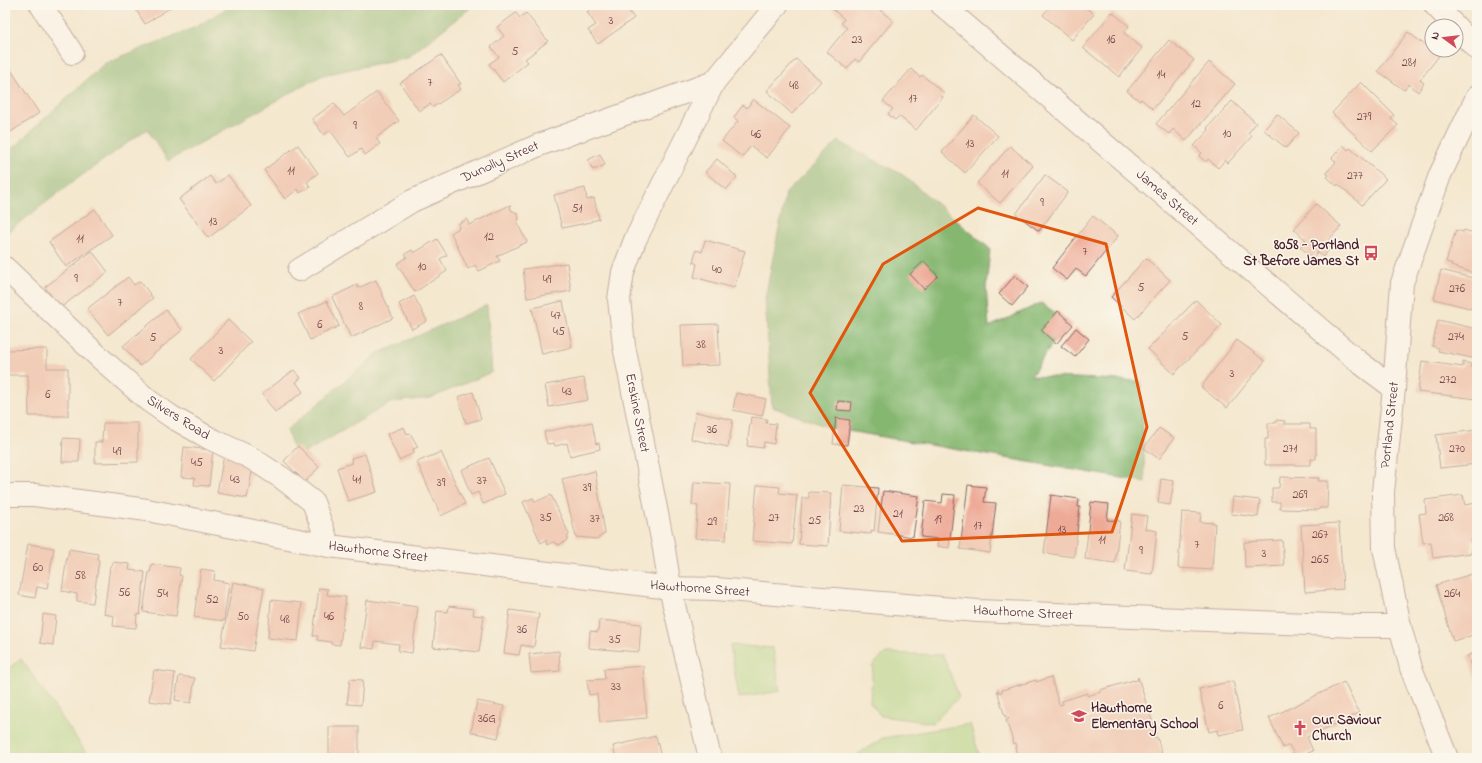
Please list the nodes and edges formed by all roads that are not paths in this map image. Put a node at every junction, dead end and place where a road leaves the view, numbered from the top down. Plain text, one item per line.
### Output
1 (41, 5) edge
2 (777, 5) edge
3 (942, 5) edge
4 (1435, 5) edge
5 (1448, 18) edge
6 (1464, 35) edge
7 (1477, 49) edge
8 (72, 53) dead end
9 (714, 82) junction
10 (1477, 97) edge
11 (5, 268) edge
12 (300, 270) dead end
13 (1394, 388) junction
14 (5, 495) edge
15 (329, 546) junction
16 (670, 588) junction
17 (1400, 626) junction
18 (710, 758) edge
19 (1446, 758) edge

1 - 8 street
2 - 9 street, Erskine Street
3 - 13 street, James Street
4 - 5 street
6 - 7 street
9 - 12 street, Dunolly Street
9 - 16 street, Erskine Street
10 - 13 street, Portland Street
11 - 15 street, Silvers Road
13 - 17 street, Portland Street
14 - 15 street, Hawthorne Street
15 - 16 street, Hawthorne Street
16 - 17 street, Hawthorne Street
16 - 18 street, Erskine Street
17 - 19 street, Portland Street

